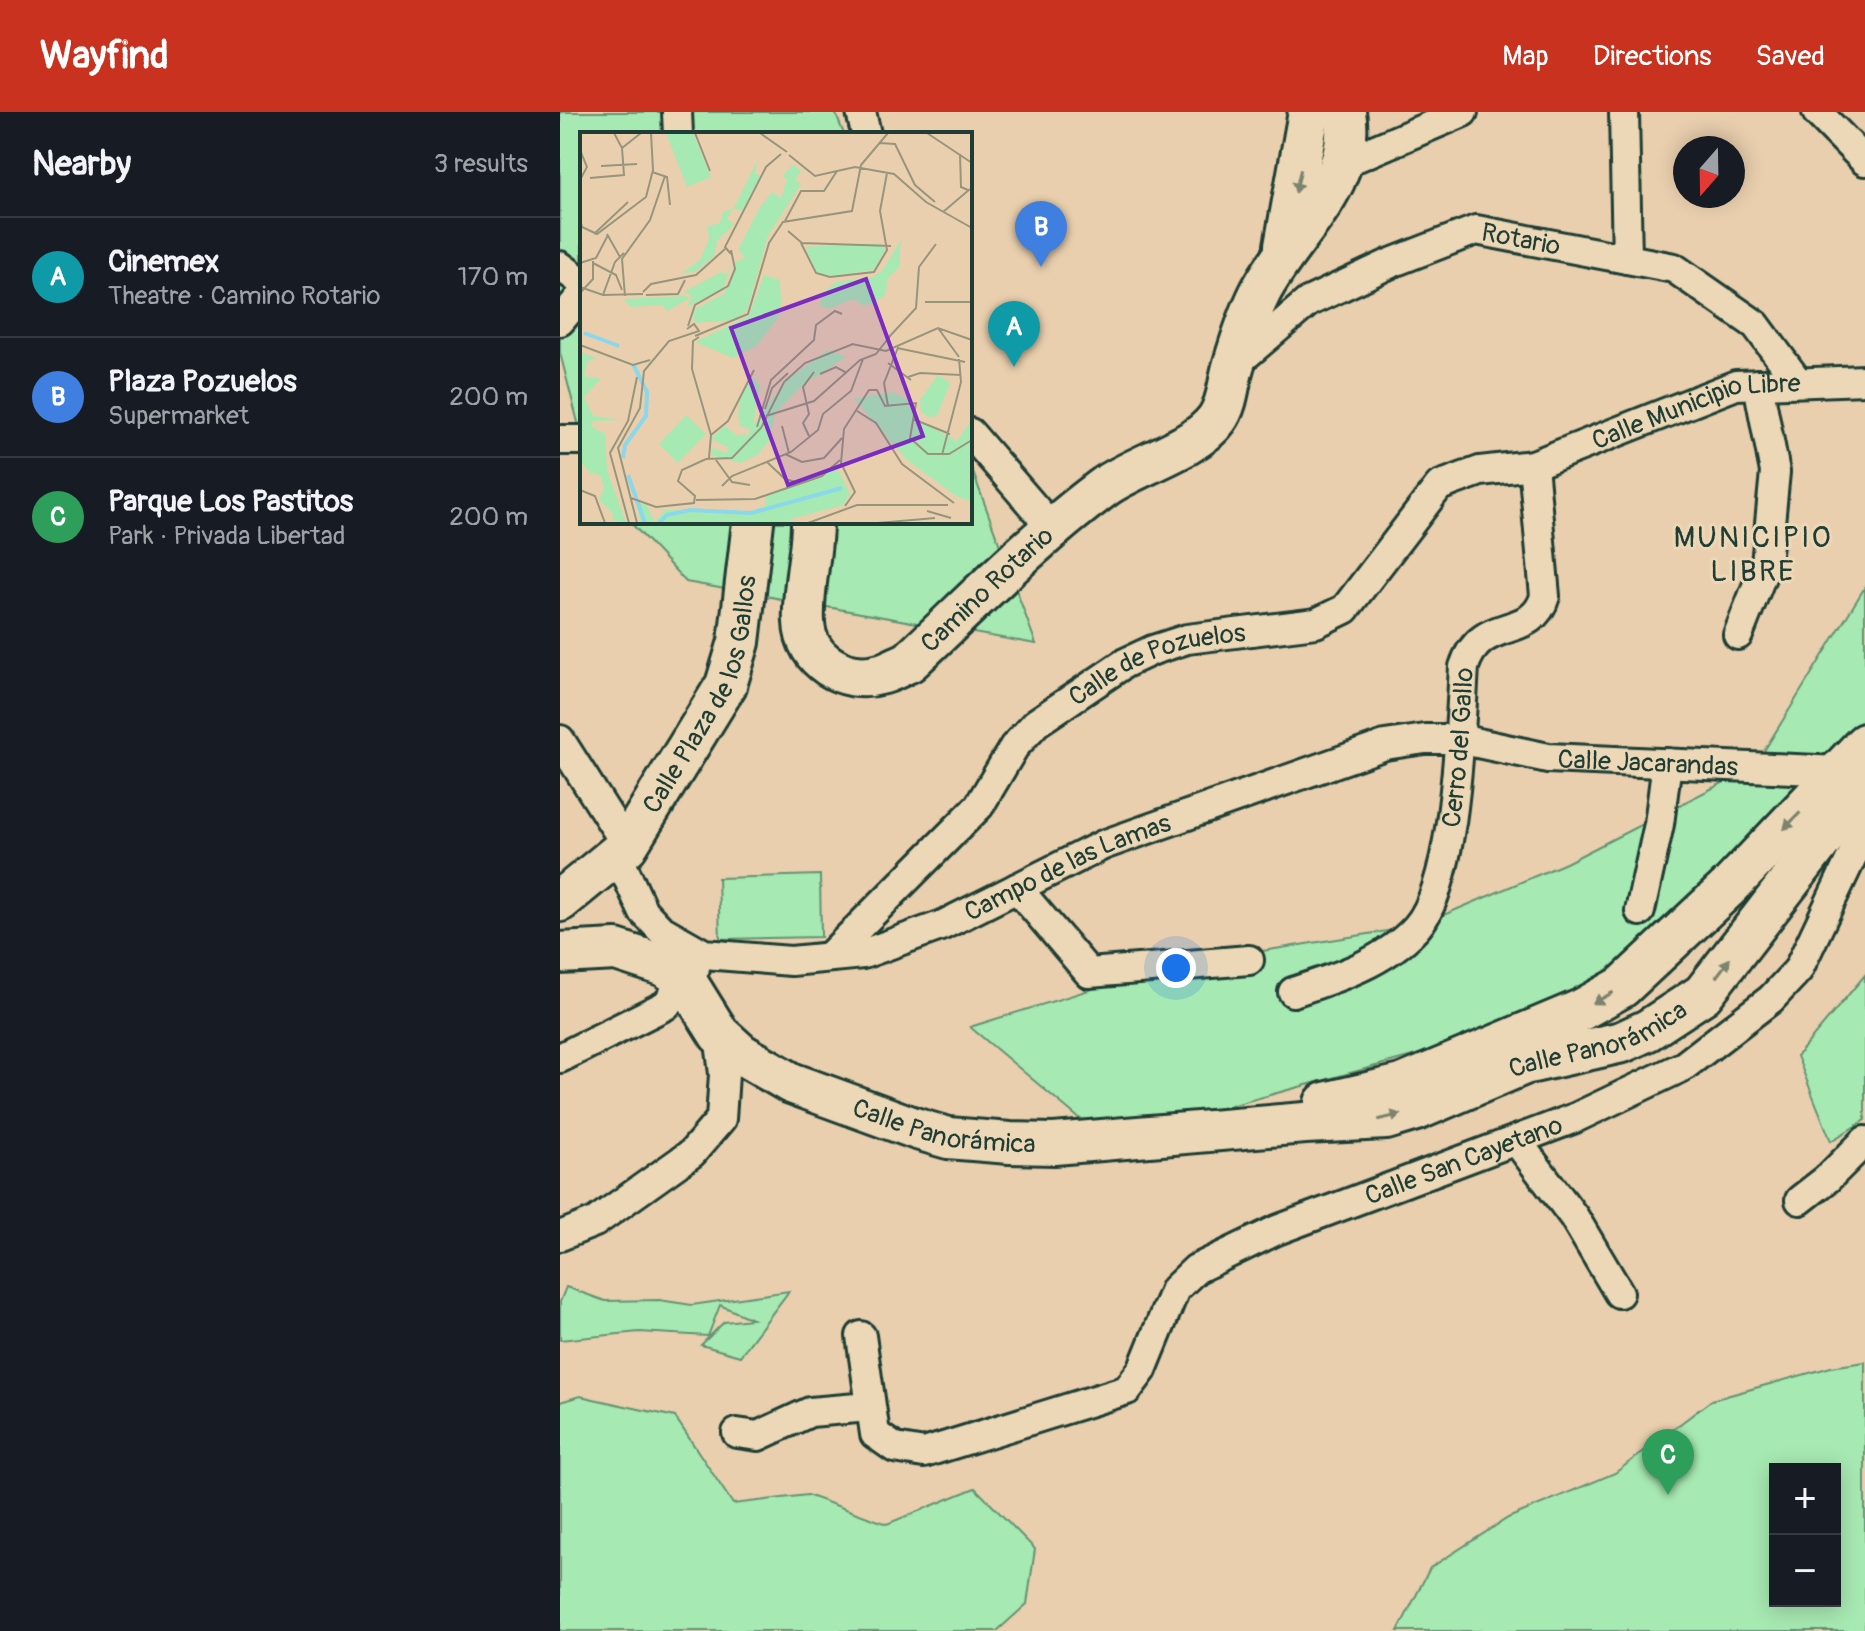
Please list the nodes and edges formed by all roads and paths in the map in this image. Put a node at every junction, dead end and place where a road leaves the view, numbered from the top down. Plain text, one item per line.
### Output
1 (677, 112) edge
2 (861, 112) edge
3 (1309, 112) edge
4 (1345, 112) edge
5 (1463, 112) edge
6 (1624, 112) edge
7 (1817, 112) edge
8 (678, 132) edge
9 (866, 132) edge
10 (1865, 161) edge
11 (1343, 163) junction
12 (1284, 250) junction
13 (1627, 259) junction
14 (560, 266) edge
15 (580, 281) edge
16 (580, 297) edge
17 (560, 321) edge
18 (1233, 366) junction
19 (1865, 380) edge
20 (1798, 382) junction
21 (1758, 384) junction
22 (972, 435) edge
23 (1533, 465) junction
24 (753, 524) edge
25 (812, 524) edge
26 (1052, 528) junction
27 (1738, 635) dead end
28 (1459, 739) junction
29 (560, 740) edge
30 (1667, 763) junction
31 (1856, 766) edge
32 (1865, 829) edge
33 (622, 851) junction
34 (1017, 888) junction
35 (560, 901) edge
36 (1640, 911) dead end
37 (560, 953) edge
38 (830, 956) junction
39 (1249, 960) dead end
40 (695, 968) junction
41 (1293, 992) dead end
42 (719, 1034) junction
43 (560, 1058) edge
44 (871, 1111) junction
45 (1516, 1140) junction
46 (1865, 1141) edge
47 (1800, 1200) dead end
48 (560, 1236) edge
49 (1619, 1293) dead end
50 (861, 1336) dead end
51 (869, 1407) junction
52 (737, 1433) dead end

1 - 8 street
2 - 9 street
3 -> 12 street
4 - 11 street
5 - 11 street
6 - 13 street
7 - 10 street
11 - 12 street
12 - 18 street, Camino Rotario
13 - 18 street, Rotario
13 - 20 street, Rotario
14 - 15 street
16 - 17 street
18 - 26 street, Camino Rotario
19 - 20 street, Calle Municipio Libre
20 - 21 street, Calle Municipio Libre
21 - 23 street, Calle Municipio Libre
21 - 27 street
22 - 26 street
23 - 28 street, Cerro del Gallo
23 - 38 street, Calle de Pozuelos
24 - 33 street, Calle Plaza de los Gallos
25 - 26 street, Camino Rotario
28 - 30 street, Calle Jacarandas
28 - 34 street, Campo de las Lamas
28 - 41 street, Cerro del Gallo
29 - 33 street
30 - 31 street, Calle Jacarandas
30 - 36 street
31 -> 44 street, Calle Panorámica
44 -> 31 street, Calle Panorámica
32 - 45 street, Calle San Cayetano
33 - 35 street, Calle Plaza de los Gallos
33 - 40 street
34 - 38 street, Campo de las Lamas
34 - 39 street
37 - 40 street
38 - 40 street, Campo de las Lamas
40 - 42 street
40 - 43 street
42 - 44 street
42 - 48 street
45 - 49 street
45 - 51 street, Calle San Cayetano
46 - 47 street
50 - 51 street
51 - 52 street

